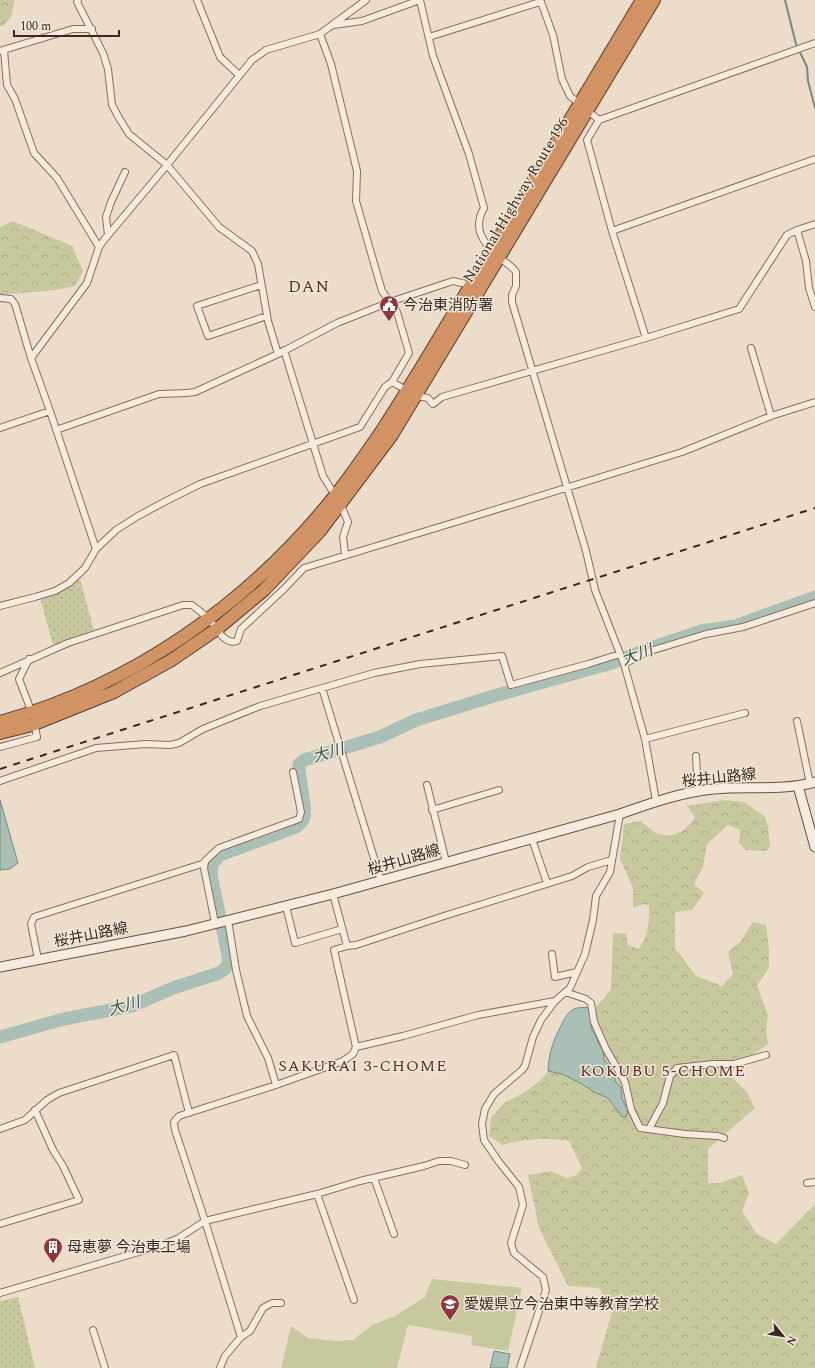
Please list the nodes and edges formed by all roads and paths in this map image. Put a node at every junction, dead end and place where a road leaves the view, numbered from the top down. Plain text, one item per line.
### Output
1 (78, 0) edge
2 (197, 0) edge
3 (366, 0) edge
4 (420, 0) edge
5 (642, 0) edge
6 (654, 0) edge
7 (539, 1) edge
8 (331, 26) junction
9 (92, 29) junction
10 (320, 34) junction
11 (429, 37) junction
12 (815, 43) edge
13 (2, 50) edge
14 (239, 75) junction
15 (584, 107) junction
16 (599, 120) junction
17 (815, 159) edge
18 (167, 165) junction
19 (125, 172) dead end
20 (815, 224) edge
21 (797, 230) junction
22 (612, 231) junction
23 (108, 235) junction
24 (99, 247) junction
25 (496, 254) junction
26 (260, 285) junction
27 (471, 285) junction
28 (0, 298) edge
29 (390, 302) junction
30 (815, 307) edge
31 (267, 316) junction
32 (646, 338) junction
33 (751, 348) dead end
34 (284, 350) junction
35 (278, 354) junction
36 (31, 358) junction
37 (532, 371) junction
38 (392, 382) junction
39 (412, 394) junction
40 (815, 402) edge
41 (50, 411) junction
42 (771, 416) junction
43 (0, 428) edge
44 (56, 430) junction
45 (312, 444) junction
46 (566, 488) junction
47 (338, 501) junction
48 (96, 549) junction
49 (345, 554) junction
50 (815, 603) edge
51 (0, 606) edge
52 (209, 619) junction
53 (217, 628) junction
54 (620, 654) junction
55 (29, 660) junction
56 (624, 664) junction
57 (0, 673) edge
58 (322, 688) junction
59 (746, 713) dead end
60 (33, 718) junction
61 (797, 721) dead end
62 (0, 722) edge
63 (0, 733) edge
64 (645, 739) junction
65 (0, 747) edge
66 (696, 756) dead end
67 (293, 772) dead end
68 (0, 780) edge
69 (812, 783) edge
70 (427, 785) dead end
71 (798, 786) junction
72 (500, 790) dead end
73 (698, 791) junction
74 (656, 801) junction
75 (432, 810) junction
76 (620, 814) junction
77 (532, 839) junction
78 (815, 846) edge
79 (612, 860) junction
80 (205, 862) junction
81 (446, 862) junction
82 (381, 881) junction
83 (547, 883) junction
84 (333, 894) junction
85 (286, 906) junction
86 (228, 920) junction
87 (215, 923) junction
88 (342, 928) junction
89 (347, 946) junction
90 (552, 954) dead end
91 (38, 959) junction
92 (0, 967) edge
93 (577, 972) junction
94 (565, 992) junction
95 (555, 1001) junction
96 (356, 1047) junction
97 (766, 1055) dead end
98 (276, 1085) junction
99 (35, 1110) junction
100 (189, 1113) junction
101 (0, 1129) edge
102 (649, 1129) junction
103 (724, 1138) dead end
104 (465, 1165) dead end
105 (374, 1178) junction
106 (807, 1182) dead end
107 (815, 1182) edge
108 (317, 1194) junction
109 (205, 1221) junction
110 (0, 1224) edge
111 (394, 1234) dead end
112 (0, 1293) edge
113 (354, 1300) dead end
114 (281, 1303) dead end
115 (93, 1330) dead end
116 (241, 1337) junction
117 (105, 1368) edge
118 (220, 1368) edge
119 (520, 1368) edge

1 - 9 street
2 - 14 street
3 - 8 street
4 - 8 street
4 - 11 street
5 - 15 highway, National Highway Route 196
6 - 15 highway, National Highway Route 196
7 - 11 street
7 - 15 street
8 - 10 street
9 - 13 street
9 - 18 street
10 - 14 street
10 - 29 street
11 - 25 street
12 - 16 street
13 - 24 street
14 - 18 street
15 - 16 street
15 - 25 highway, National Highway Route 196
16 - 22 street
17 - 22 street
18 - 23 street
18 - 26 street
19 - 23 street
20 - 21 street
21 - 30 street
21 - 32 street
22 - 32 street
23 - 24 street
24 - 36 street
25 - 27 highway, National Highway Route 196
25 - 37 street
25 - 39 highway, National Highway Route 196
26 - 31 street
26 - 31 street
27 - 29 street
27 - 39 highway, National Highway Route 196
28 - 36 street
29 - 34 street
29 - 38 street
31 - 35 street
32 - 37 street
33 - 42 street
34 - 35 street
34 - 45 street
35 - 44 street
36 - 41 street
37 - 39 street
37 - 46 street
38 - 39 street
38 - 45 street
39 - 47 highway, National Highway Route 196
40 - 42 street
41 - 43 street
41 - 44 street
42 - 46 street
44 - 48 street
45 - 47 street
45 - 48 street
46 - 49 street
46 - 54 street
47 - 49 street
47 - 52 highway, National Highway Route 196
47 - 53 highway, National Highway Route 196
48 - 51 street
49 - 53 street
50 - 56 street
52 - 53 street
52 - 55 street
52 - 60 highway, National Highway Route 196
53 - 60 highway, National Highway Route 196
54 - 56 street
54 - 58 street
55 - 57 street
55 - 60 street
56 - 64 street
58 - 68 street
58 - 82 street
59 - 64 street
60 - 62 highway, National Highway Route 196
60 - 63 highway, National Highway Route 196
60 - 65 street
61 - 69 street
64 - 74 street
66 - 73 street
67 - 80 street
69 - 71 main road, 桜井山路線
70 - 75 street
71 - 73 main road, 桜井山路線
71 - 78 main road
72 - 75 street
73 - 74 main road, 桜井山路線
74 - 76 main road, 桜井山路線
75 - 81 street
76 - 77 main road, 桜井山路線
76 - 79 street
77 - 81 main road, 桜井山路線
77 - 83 street
79 - 83 street
79 - 93 street
80 - 87 street
80 - 91 street
81 - 82 main road, 桜井山路線
82 - 84 main road, 桜井山路線
83 - 89 street
84 - 85 main road, 桜井山路線
84 - 88 street
85 - 86 main road, 桜井山路線
85 - 88 street
86 - 87 main road, 桜井山路線
86 - 98 street
87 - 91 main road, 桜井山路線
88 - 89 street
89 - 96 street
90 - 93 street
91 - 92 main road, 桜井山路線
93 - 94 street
94 - 95 street
94 - 102 street
95 - 96 street
95 - 119 street
96 - 98 street
97 - 102 street
98 - 100 street
99 - 100 street
99 - 101 street
99 - 110 street
100 - 109 street
102 - 103 street
104 - 105 street
105 - 108 street
105 - 111 street
106 - 107 street
108 - 109 street
108 - 113 street
109 - 112 street
109 - 116 street
114 - 116 street
115 - 117 street
116 - 118 street

